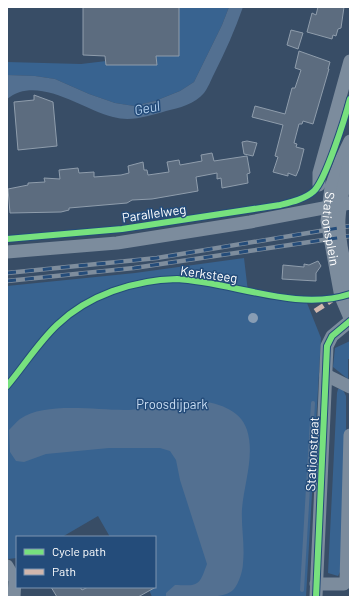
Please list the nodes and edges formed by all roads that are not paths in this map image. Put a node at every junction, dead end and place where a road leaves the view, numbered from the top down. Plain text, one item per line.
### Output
1 (350, 62) edge
2 (350, 141) edge
3 (350, 161) edge
4 (319, 185) dead end
5 (339, 205) edge
6 (7, 252) edge
7 (350, 286) edge
8 (350, 318) edge
9 (350, 321) edge
10 (326, 375) junction
11 (350, 387) edge
12 (350, 435) edge
13 (7, 566) edge
14 (316, 590) edge
15 (14, 597) edge

1 - 4 street
2 - 5 street, Stationsplein
3 - 5 street
5 - 6 street, Parallelweg
5 - 7 street
5 - 8 street, Stationsplein
9 - 10 street, Stationstraat
10 - 11 street
10 - 14 street, Stationstraat
12 - 14 street, Stationstraat
13 - 15 street

